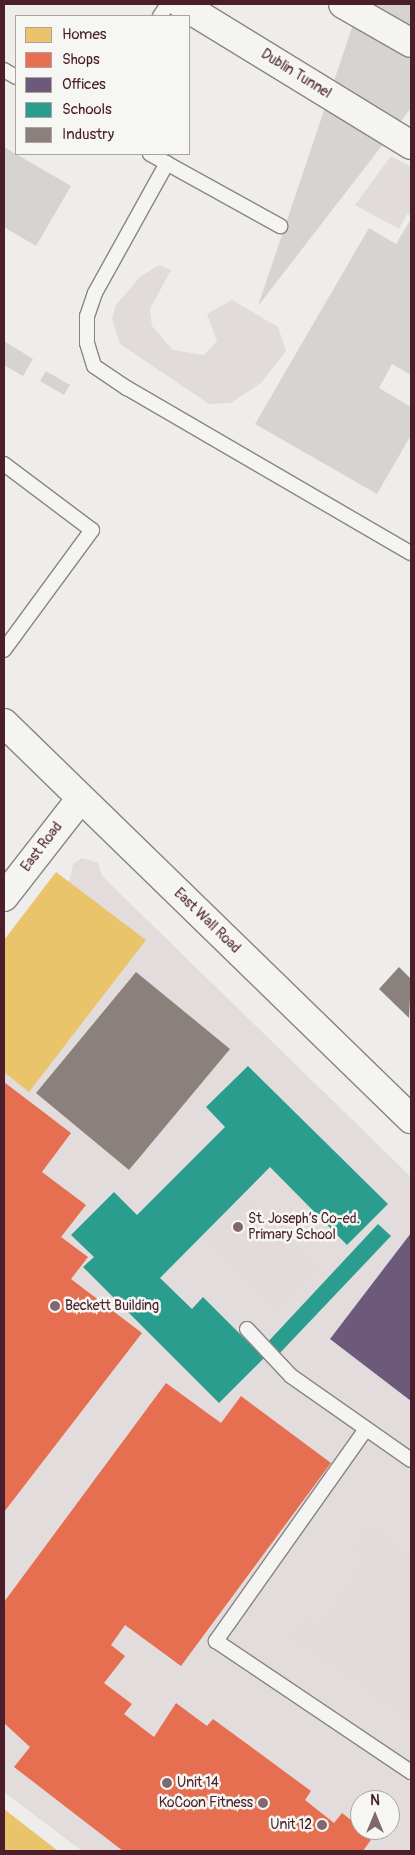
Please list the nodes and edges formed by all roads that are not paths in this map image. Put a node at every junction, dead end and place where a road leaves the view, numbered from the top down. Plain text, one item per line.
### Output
1 (168, 4) edge
2 (182, 4) edge
3 (343, 4) edge
4 (161, 15) edge
5 (411, 43) edge
6 (4, 70) edge
7 (15, 76) edge
8 (411, 145) edge
9 (152, 155) edge
10 (167, 163) junction
11 (280, 226) dead end
12 (4, 464) edge
13 (411, 553) edge
14 (4, 650) edge
15 (4, 723) edge
16 (80, 798) junction
17 (4, 897) edge
18 (408, 1109) edge
19 (247, 1329) dead end
20 (366, 1429) junction
21 (411, 1460) edge
22 (411, 1772) edge

1 - 4 lane
2 - 8 main road, Dublin Tunnel
3 - 5 main road
6 - 7 lane
9 - 10 lane
10 - 11 lane
10 - 13 lane
12 - 14 lane
15 - 16 main road, East Wall Road
16 - 17 main road, East Road
16 - 18 main road, East Wall Road
19 - 20 lane
20 - 21 lane
20 - 22 lane

